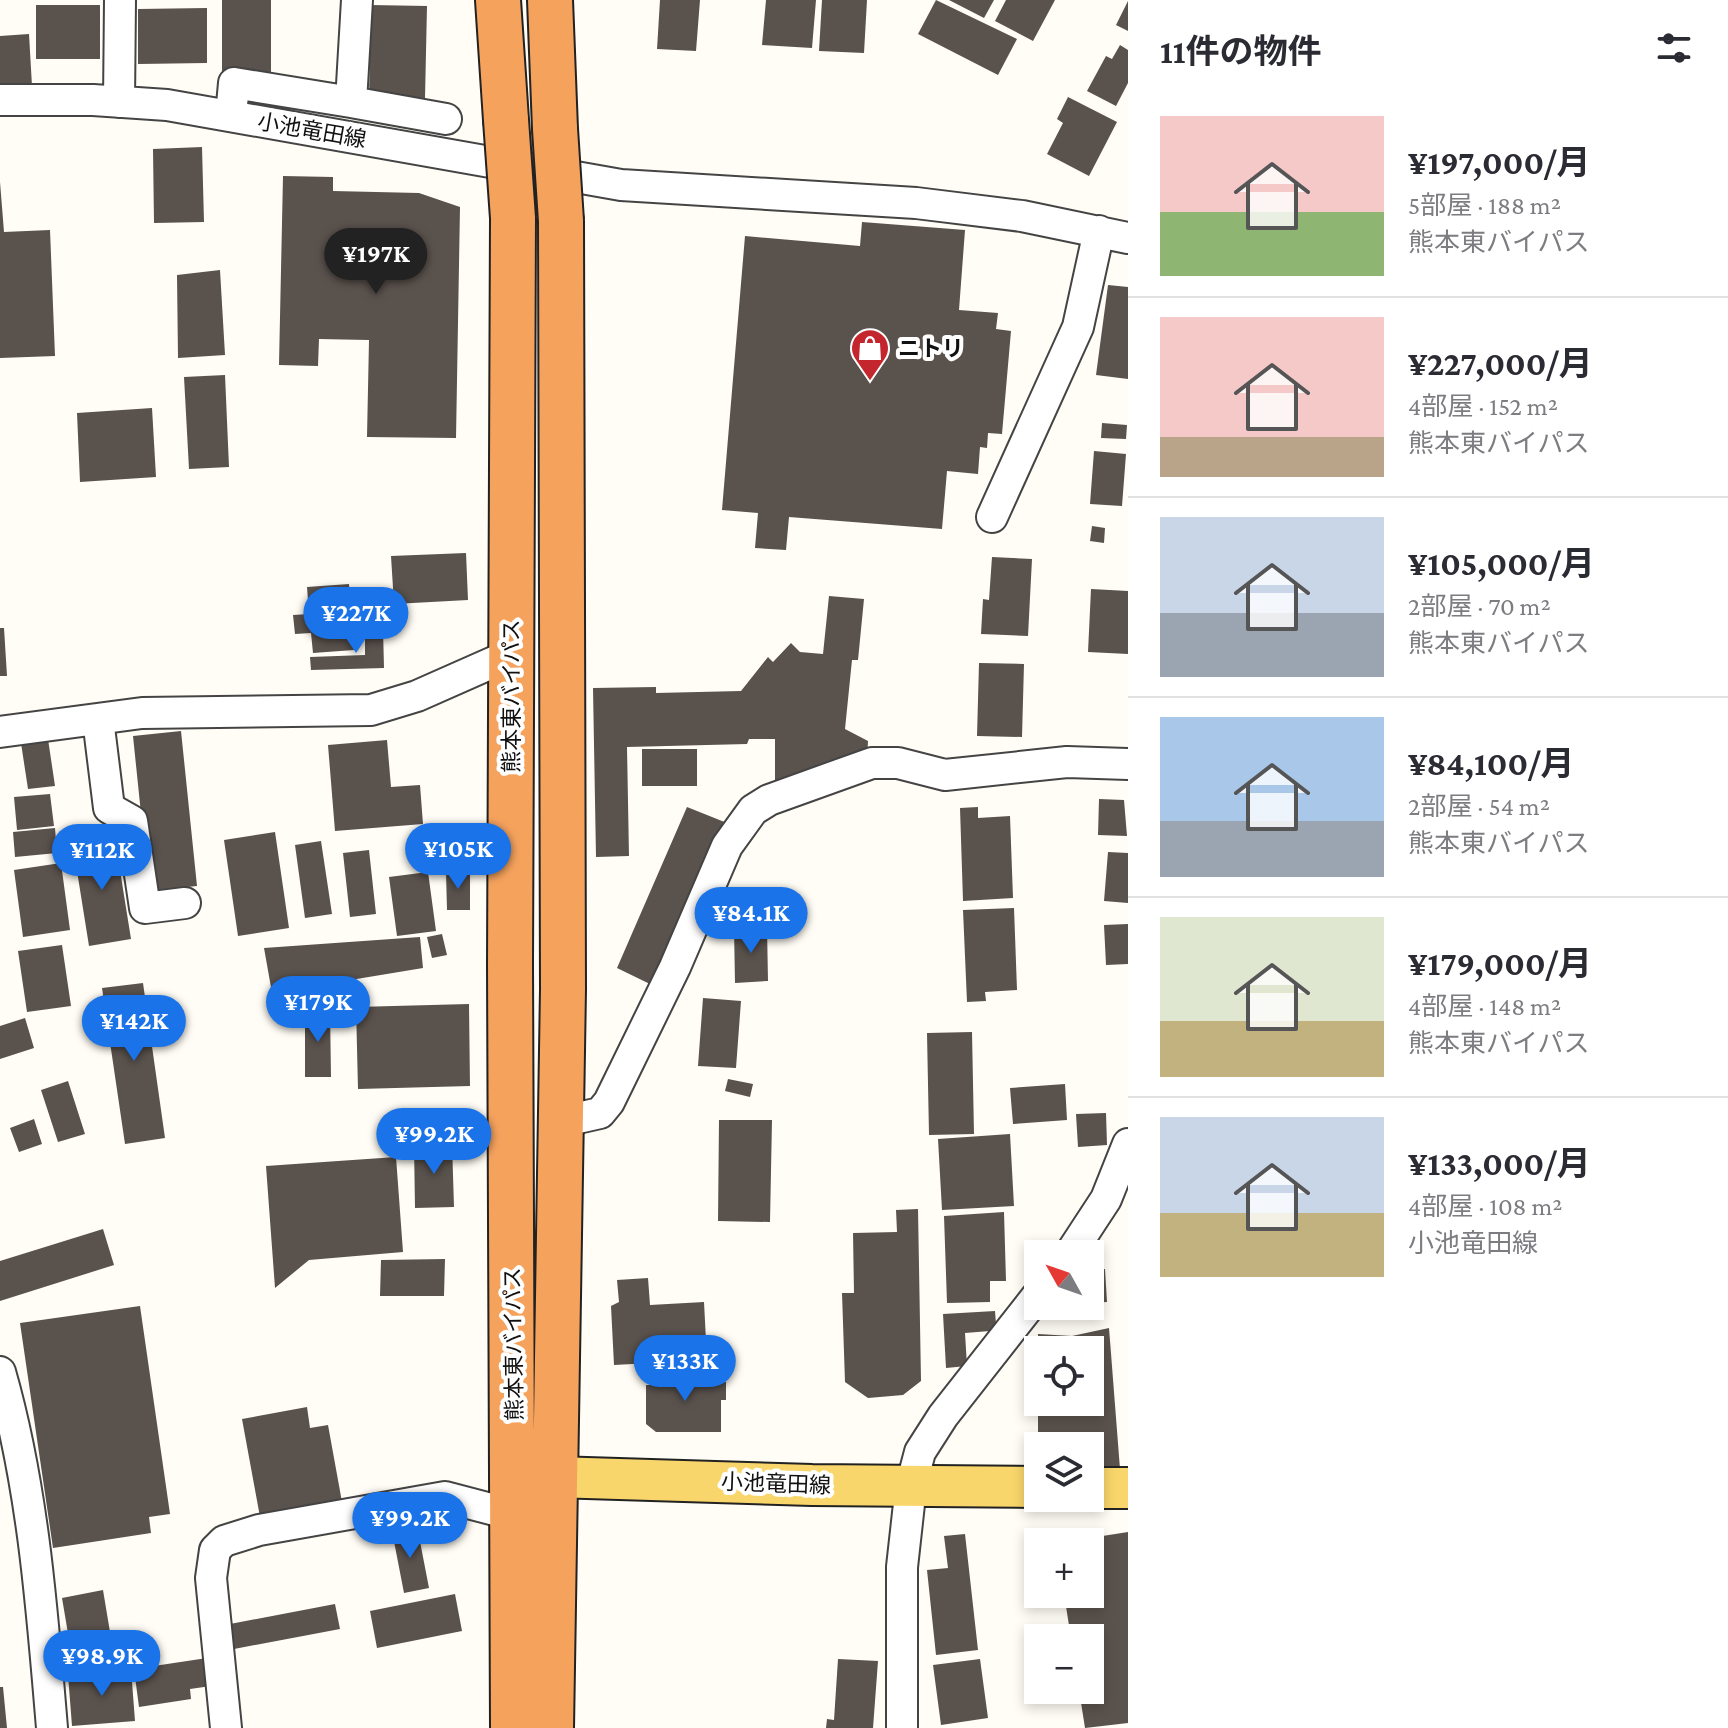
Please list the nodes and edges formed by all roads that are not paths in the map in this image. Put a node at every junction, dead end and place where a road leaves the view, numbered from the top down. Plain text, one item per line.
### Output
1 (120, 0) edge
2 (357, 0) edge
3 (550, 0) edge
4 (495, 13) edge
5 (0, 100) edge
6 (119, 102) junction
7 (351, 102) junction
8 (231, 116) junction
9 (446, 119) dead end
10 (1114, 235) edge
11 (992, 517) dead end
12 (512, 654) junction
13 (98, 719) junction
14 (0, 732) edge
15 (1128, 764) edge
16 (185, 903) dead end
17 (560, 1122) junction
18 (1128, 1144) edge
19 (1079, 1240) edge
20 (1024, 1313) edge
21 (0, 1372) edge
22 (911, 1486) junction
23 (1024, 1487) edge
24 (1104, 1488) edge
25 (1128, 1488) edge
26 (527, 1489) junction
27 (52, 1728) edge
28 (226, 1728) edge
29 (513, 1728) edge
30 (551, 1728) edge
31 (902, 1728) edge

1 - 6 street
2 - 7 street
3 - 17 highway, 熊本東バイパス, bridge
4 - 12 highway, 熊本東バイパス, bridge
5 - 6 street, 小池竜田線
6 - 8 street, 小池竜田線
7 - 8 street
7 - 9 street
8 - 10 street, 小池竜田線
10 - 11 street
12 - 13 street
12 - 26 highway, 熊本東バイパス
13 - 14 street
13 - 16 street
15 - 17 street
17 - 26 highway, 熊本東バイパス
18 - 19 street
20 - 22 street
21 - 27 street
22 - 23 main road, 小池竜田線
22 - 26 main road, 小池竜田線
22 - 31 street
24 - 25 main road
26 - 28 street
26 - 29 highway, 熊本東バイパス
26 - 30 highway, 熊本東バイパス

